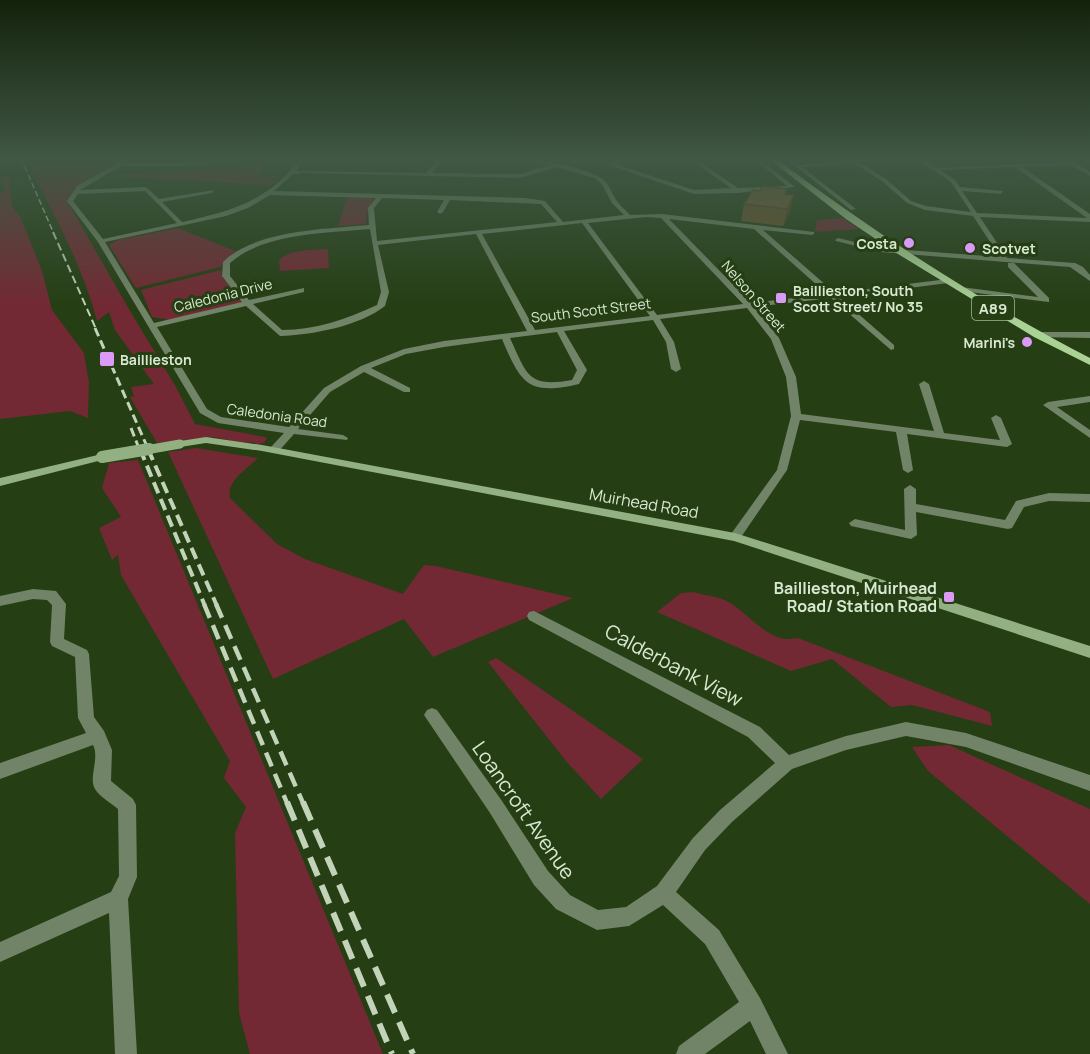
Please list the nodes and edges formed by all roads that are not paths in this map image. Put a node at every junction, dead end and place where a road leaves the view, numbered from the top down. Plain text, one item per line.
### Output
1 (75, 207) edge
2 (164, 207) edge
3 (245, 207) edge
4 (372, 207) edge
5 (443, 207) edge
6 (547, 207) edge
7 (619, 207) edge
8 (836, 207) edge
9 (924, 207) edge
10 (971, 207) edge
11 (1075, 207) edge
12 (440, 212) dead end
13 (976, 215) junction
14 (662, 216) junction
15 (629, 217) junction
16 (1090, 218) edge
17 (584, 222) junction
18 (181, 224) junction
19 (562, 224) junction
20 (754, 226) junction
21 (372, 227) junction
22 (478, 232) junction
23 (812, 233) dead end
24 (838, 240) dead end
25 (101, 241) junction
26 (374, 243) junction
27 (901, 252) junction
28 (1008, 263) junction
29 (1090, 279) edge
30 (948, 281) junction
31 (961, 289) junction
32 (301, 290) dead end
33 (835, 294) junction
34 (248, 303) junction
35 (748, 305) junction
36 (656, 317) junction
37 (152, 327) junction
38 (559, 329) junction
39 (532, 332) junction
40 (1038, 335) junction
41 (1090, 335) edge
42 (505, 336) junction
43 (891, 346) dead end
44 (1090, 362) edge
45 (364, 368) junction
46 (676, 369) dead end
47 (924, 384) dead end
48 (407, 390) dead end
49 (1089, 399) edge
50 (796, 416) junction
51 (996, 418) dead end
52 (291, 430) junction
53 (901, 430) junction
54 (940, 435) junction
55 (1090, 435) edge
56 (343, 438) dead end
57 (274, 450) junction
58 (908, 470) dead end
59 (0, 482) edge
60 (910, 489) dead end
61 (1090, 498) edge
62 (911, 507) junction
63 (855, 523) dead end
64 (735, 537) junction
65 (0, 601) edge
66 (534, 616) dead end
67 (1090, 652) edge
68 (432, 715) dead end
69 (98, 736) junction
70 (787, 763) junction
71 (0, 771) edge
72 (1090, 783) edge
73 (664, 892) junction
74 (118, 899) junction
75 (0, 952) edge
76 (753, 1005) junction
77 (126, 1054) edge
78 (687, 1054) edge
79 (777, 1054) edge

1 - 25 street, Caledonia Road
2 - 18 street
3 - 18 street
4 - 21 street
5 - 12 street
6 - 19 street
7 - 15 street
8 - 27 main road, A89
9 - 13 street
10 - 13 street
11 - 16 street
13 - 16 street
13 - 28 street
14 - 15 street
14 - 20 street
14 - 35 street, Nelson Street
15 - 17 street
17 - 19 street
17 - 36 street
18 - 25 street
19 - 22 street
20 - 23 street
20 - 33 street
21 - 26 street
21 - 34 street
22 - 26 street
22 - 39 street
24 - 27 street
25 - 37 street, Caledonia Road
26 - 34 street
27 - 28 street
27 - 30 main road, A89
28 - 29 street
28 - 31 street
30 - 31 main road, A89
30 - 33 street, South Scott Street
31 - 40 main road, A89
32 - 34 street, Caledonia Drive
33 - 35 street, South Scott Street
33 - 43 street
34 - 37 street, Caledonia Drive
35 - 36 street, South Scott Street
35 - 50 street, Nelson Street
36 - 38 street, South Scott Street
36 - 46 street
37 - 52 street, Caledonia Road
38 - 39 street, South Scott Street
38 - 42 street
39 - 42 street, South Scott Street
40 - 41 street
40 - 44 main road, A89
42 - 45 street, South Scott Street
45 - 48 street
45 - 52 street, South Scott Street
47 - 54 street
49 - 55 street
50 - 53 street
50 - 64 street, Nelson Street
51 - 54 street
52 - 56 street, Caledonia Road
52 - 57 street, South Scott Street
53 - 54 street
53 - 58 street
57 - 59 street, Muirhead Road, bridge
57 - 64 street, Muirhead Road
60 - 62 street
61 - 62 street
62 - 63 street
64 - 67 street, Muirhead Road
65 - 69 street
66 - 70 street, Calderbank View
68 - 73 street, Loancroft Avenue
69 - 71 street
69 - 74 street
70 - 72 street, Loancroft Avenue
70 - 73 street, Loancroft Avenue
73 - 76 street
74 - 75 street
74 - 77 street
76 - 78 street
76 - 79 street

